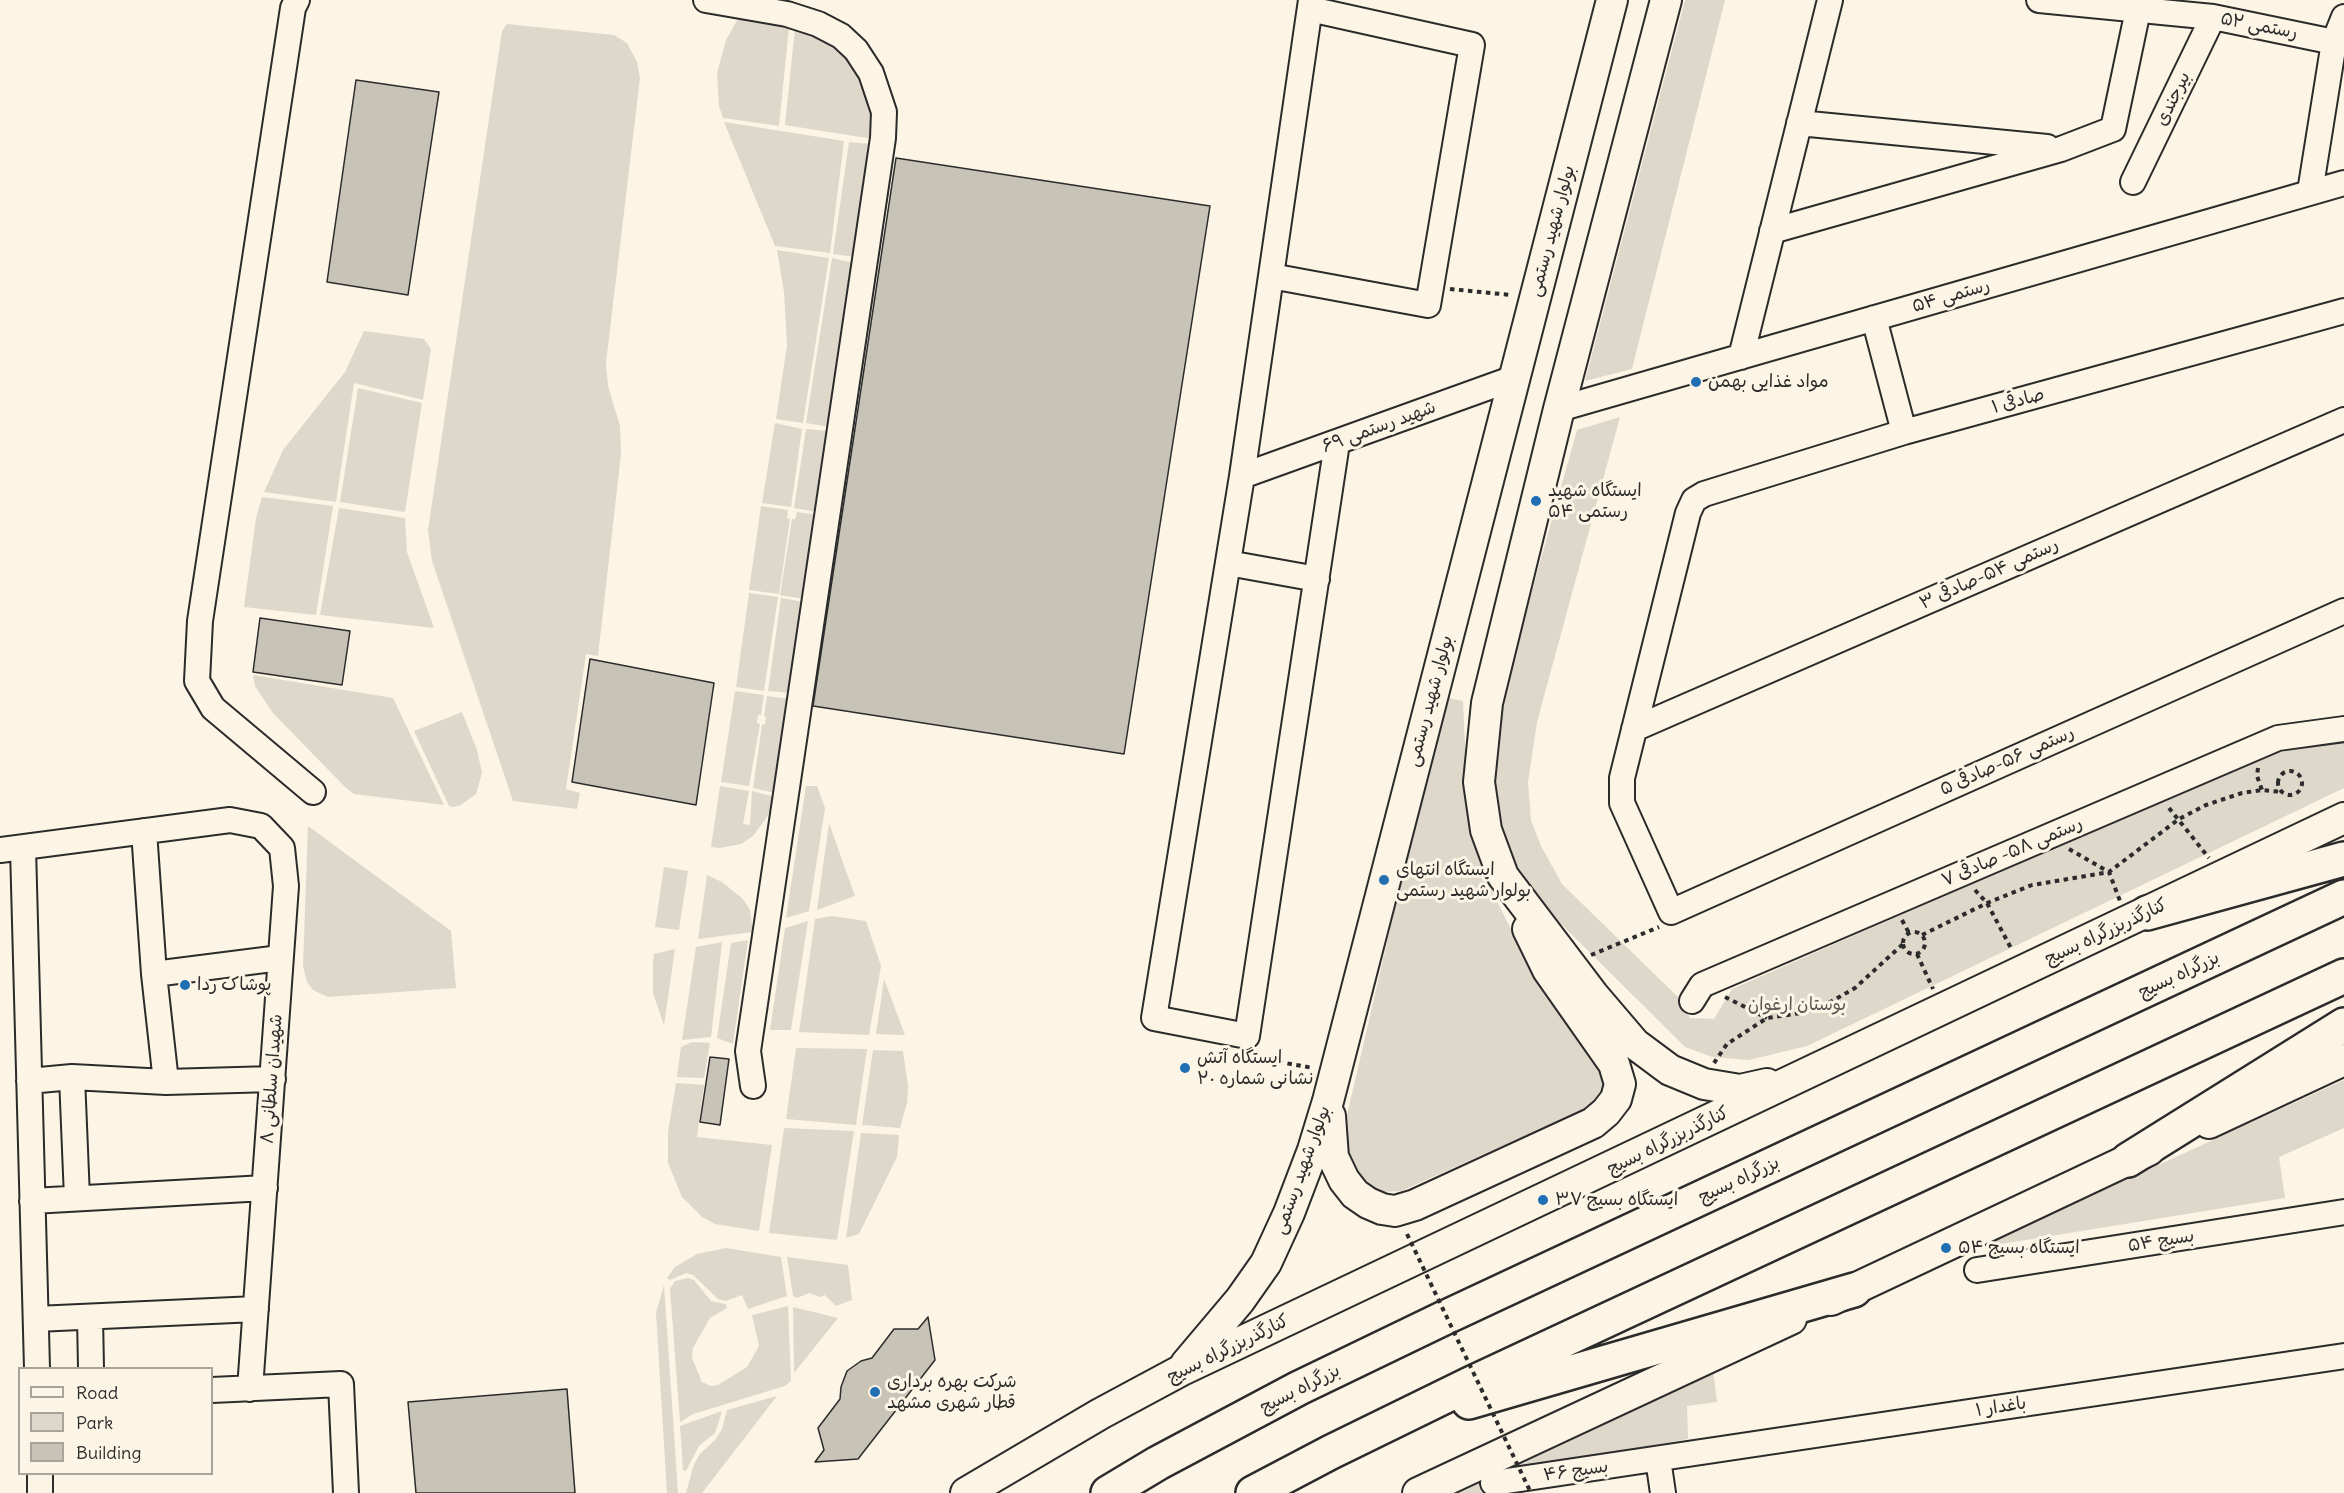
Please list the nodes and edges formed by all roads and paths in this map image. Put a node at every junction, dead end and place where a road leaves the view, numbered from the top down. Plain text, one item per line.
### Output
1 (297, 0) edge
2 (706, 0) edge
3 (1612, 0) edge
4 (1666, 0) edge
5 (1830, 0) edge
6 (2039, 0) edge
7 (1310, 4) edge
8 (2138, 10) junction
9 (2213, 17) junction
10 (2344, 17) edge
11 (2334, 42) junction
12 (1799, 123) junction
13 (2061, 149) junction
14 (2133, 182) dead end
15 (2344, 183) edge
16 (2310, 192) junction
17 (1772, 231) junction
18 (1271, 276) junction
19 (1431, 287) junction
20 (1535, 298) junction
21 (2344, 310) edge
22 (1874, 318) junction
23 (1741, 357) junction
24 (1514, 378) junction
25 (1559, 409) junction
26 (2344, 420) edge
27 (1904, 432) junction
28 (1337, 443) junction
29 (1242, 476) junction
30 (1228, 563) junction
31 (1317, 579) junction
32 (2344, 611) edge
33 (1634, 729) junction
34 (2344, 729) edge
35 (313, 792) dead end
36 (2154, 792) junction
37 (2282, 792) junction
38 (2344, 818) edge
39 (2179, 819) junction
40 (144, 831) junction
41 (2048, 837) junction
42 (11, 849) edge
43 (2344, 859) edge
44 (2214, 864) dead end
45 (2109, 872) junction
46 (1960, 874) junction
47 (1503, 876) junction
48 (2344, 897) edge
49 (1987, 903) junction
50 (2135, 910) junction
51 (1671, 912) junction
52 (1922, 935) junction
53 (1917, 954) junction
54 (280, 958) junction
55 (2017, 959) dead end
56 (1596, 964) dead end
57 (154, 974) junction
58 (2344, 976) edge
59 (1697, 993) joint
60 (1936, 998) dead end
61 (1767, 1018) dead end
62 (2344, 1025) edge
63 (1247, 1036) junction
64 (2344, 1060) edge
65 (1711, 1067) dead end
66 (1721, 1069) dead end
67 (1336, 1071) junction
68 (72, 1077) junction
69 (1799, 1077) junction
70 (273, 1079) junction
71 (29, 1081) junction
72 (166, 1082) junction
73 (753, 1086) dead end
74 (1328, 1101) junction
75 (2128, 1160) junction
76 (265, 1188) junction
77 (77, 1198) junction
78 (32, 1200) junction
79 (2344, 1212) edge
80 (1407, 1234) dead end
81 (1977, 1270) dead end
82 (1854, 1290) junction
83 (256, 1309) junction
84 (90, 1317) junction
85 (36, 1319) junction
86 (2344, 1356) edge
87 (37, 1367) edge
88 (91, 1367) edge
89 (1179, 1371) junction
90 (250, 1389) junction
91 (213, 1390) edge
92 (1375, 1430) junction
93 (1658, 1459) junction
94 (40, 1475) edge
95 (1493, 1483) dead end
96 (40, 1493) edge
97 (346, 1493) edge
98 (966, 1493) edge
99 (1108, 1493) edge
100 (1253, 1493) edge
101 (1418, 1493) edge
102 (1531, 1493) edge
103 (1663, 1493) edge

1 - 35 street
2 - 73 street
3 - 20 main road, بولوار شهید رستمی
4 - 25 main road
5 - 12 street
6 - 8 street, رستمی ۵۲
7 - 18 street
7 - 19 street
8 - 9 street, رستمی ۵۲
8 - 13 street
9 - 11 street, رستمی ۵۲
9 - 14 street, بیرجندی
10 - 11 street
11 - 16 street
12 - 13 street
12 - 17 street
13 - 17 street
15 - 16 street, رستمی ۵۴
16 - 22 street, رستمی ۵۴
17 - 23 street
18 - 19 street
18 - 29 street
19 - 20 path
20 - 24 main road, بولوار شهید رستمی
21 - 27 street, صادقی ۱
22 - 23 street, رستمی ۵۴
22 - 27 street
23 - 25 street, رستمی ۵۴
24 - 28 street, شهید رستمی ۶۹
24 - 67 main road, بولوار شهید رستمی
25 - 47 main road
26 - 33 street, رستمی ۵۴-صادقی ۳
27 - 33 street, صادقی ۱
28 - 29 street, شهید رستمی ۶۹
28 - 31 street
29 - 30 street
30 - 31 street
30 - 63 street
31 - 63 street
32 - 51 street, رستمی ۵۶-صادقی ۵
33 - 51 street
34 - 36 street, رستمی ۵۸- صادقی ۷
36 - 39 path
36 - 41 street, رستمی ۵۸- صادقی ۷
37 - 37 path
37 - 39 path
38 - 50 main road, کنارگذربزرگراه بسیج
39 - 44 path
39 - 45 path
40 - 42 street, شهیدان سلطانی ۸
40 - 54 street, شهیدان سلطانی ۸
40 - 57 street
41 - 45 path
41 - 46 street, رستمی ۵۸- صادقی ۷
42 - 71 street
43 - 50 highway
45 - 49 path
45 - 50 path
46 - 49 path
46 - 59 street, رستمی ۵۸- صادقی ۷
47 - 69 main road
47 - 74 main road
48 - 99 highway, بزرگراه بسیج
49 - 52 path
49 - 55 path
50 - 69 main road, کنارگذربزرگراه بسیج
51 - 56 path
52 - 53 path
52 - 53 path
53 - 60 path
54 - 57 street
54 - 70 street, شهیدان سلطانی ۸
57 - 72 street
58 - 92 highway
59 - 61 path
62 - 75 highway
63 - 67 path
64 - 75 main road
65 - 66 path
67 - 74 main road, بولوار شهید رستمی
68 - 71 street
68 - 72 street
68 - 77 street
69 - 89 main road, کنارگذربزرگراه بسیج
70 - 72 street
70 - 76 street, شهیدان سلطانی ۸
71 - 78 street
74 - 89 main road, بولوار شهید رستمی
75 - 82 main road
76 - 77 street
76 - 83 street, شهیدان سلطانی ۸
77 - 78 street
78 - 85 street
79 - 81 street, بسیج ۵۴
80 - 102 path, bridge
82 - 92 highway
82 - 101 main road
83 - 84 street
83 - 90 street, شهیدان سلطانی ۸
84 - 85 street
84 - 88 street
85 - 87 street
86 - 93 street, باغدار ۱
89 - 98 main road, کنارگذربزرگراه بسیج
90 - 91 street
90 - 97 street
92 - 100 highway
93 - 95 street, بسیج ۴۶
93 - 103 street
94 - 96 street

